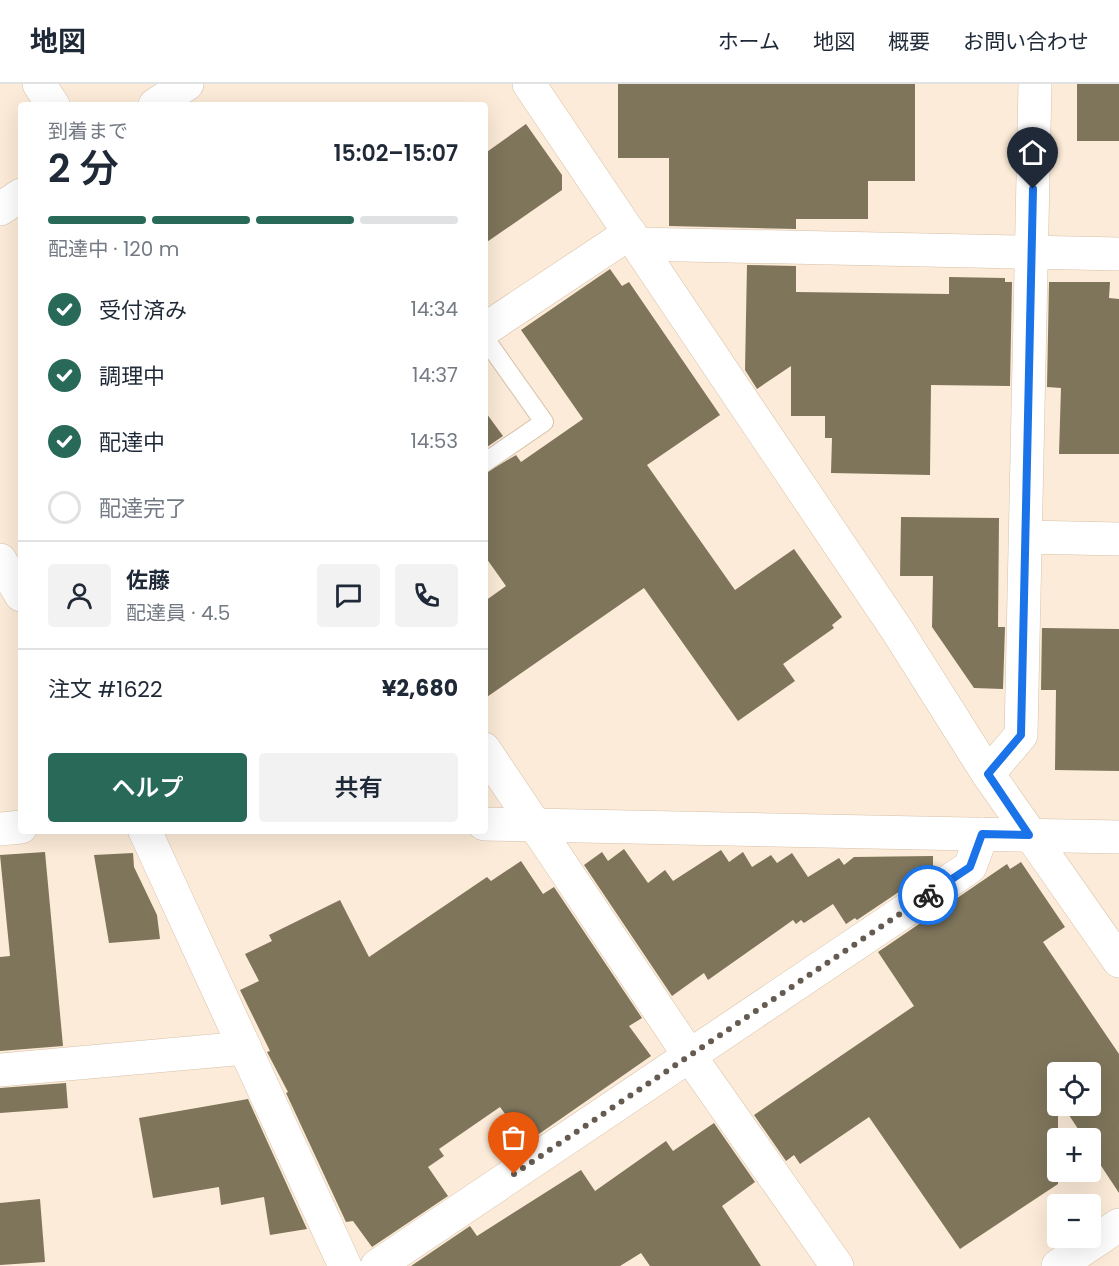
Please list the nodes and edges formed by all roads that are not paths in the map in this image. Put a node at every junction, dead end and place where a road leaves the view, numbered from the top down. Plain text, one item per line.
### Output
1 (39, 84) edge
2 (187, 84) edge
3 (529, 84) edge
4 (1035, 84) edge
5 (51, 102) edge
6 (160, 102) edge
7 (18, 197) edge
8 (0, 208) edge
9 (634, 238) junction
10 (1031, 252) junction
11 (1119, 254) edge
12 (488, 328) edge
13 (488, 343) edge
14 (488, 460) edge
15 (1026, 537) junction
16 (1119, 539) edge
17 (0, 560) edge
18 (18, 590) edge
19 (488, 755) edge
20 (988, 774) junction
21 (488, 824) edge
22 (537, 825) junction
23 (18, 827) edge
24 (0, 829) edge
25 (146, 834) edge
26 (982, 834) junction
27 (1029, 835) junction
28 (1119, 837) edge
29 (1119, 962) edge
30 (245, 1048) junction
31 (689, 1055) junction
32 (0, 1070) edge
33 (1119, 1225) edge
34 (345, 1266) edge
35 (377, 1266) edge
36 (837, 1266) edge
37 (1058, 1266) edge

1 - 5 street
2 - 6 street
3 - 9 street
4 - 10 street
7 - 8 street
9 - 10 street
9 - 12 street
9 - 20 street
10 - 11 street
10 - 15 street
13 - 14 lane
15 - 16 street
15 - 20 street
17 - 18 street
19 - 22 street
20 - 27 street
21 - 22 street
22 - 26 street
22 - 31 street
23 - 24 street
25 - 30 street
26 - 27 street
26 - 31 street
27 - 28 street
27 - 29 street
30 - 32 street
30 - 34 street
31 - 35 street
31 - 36 street
33 - 37 street

